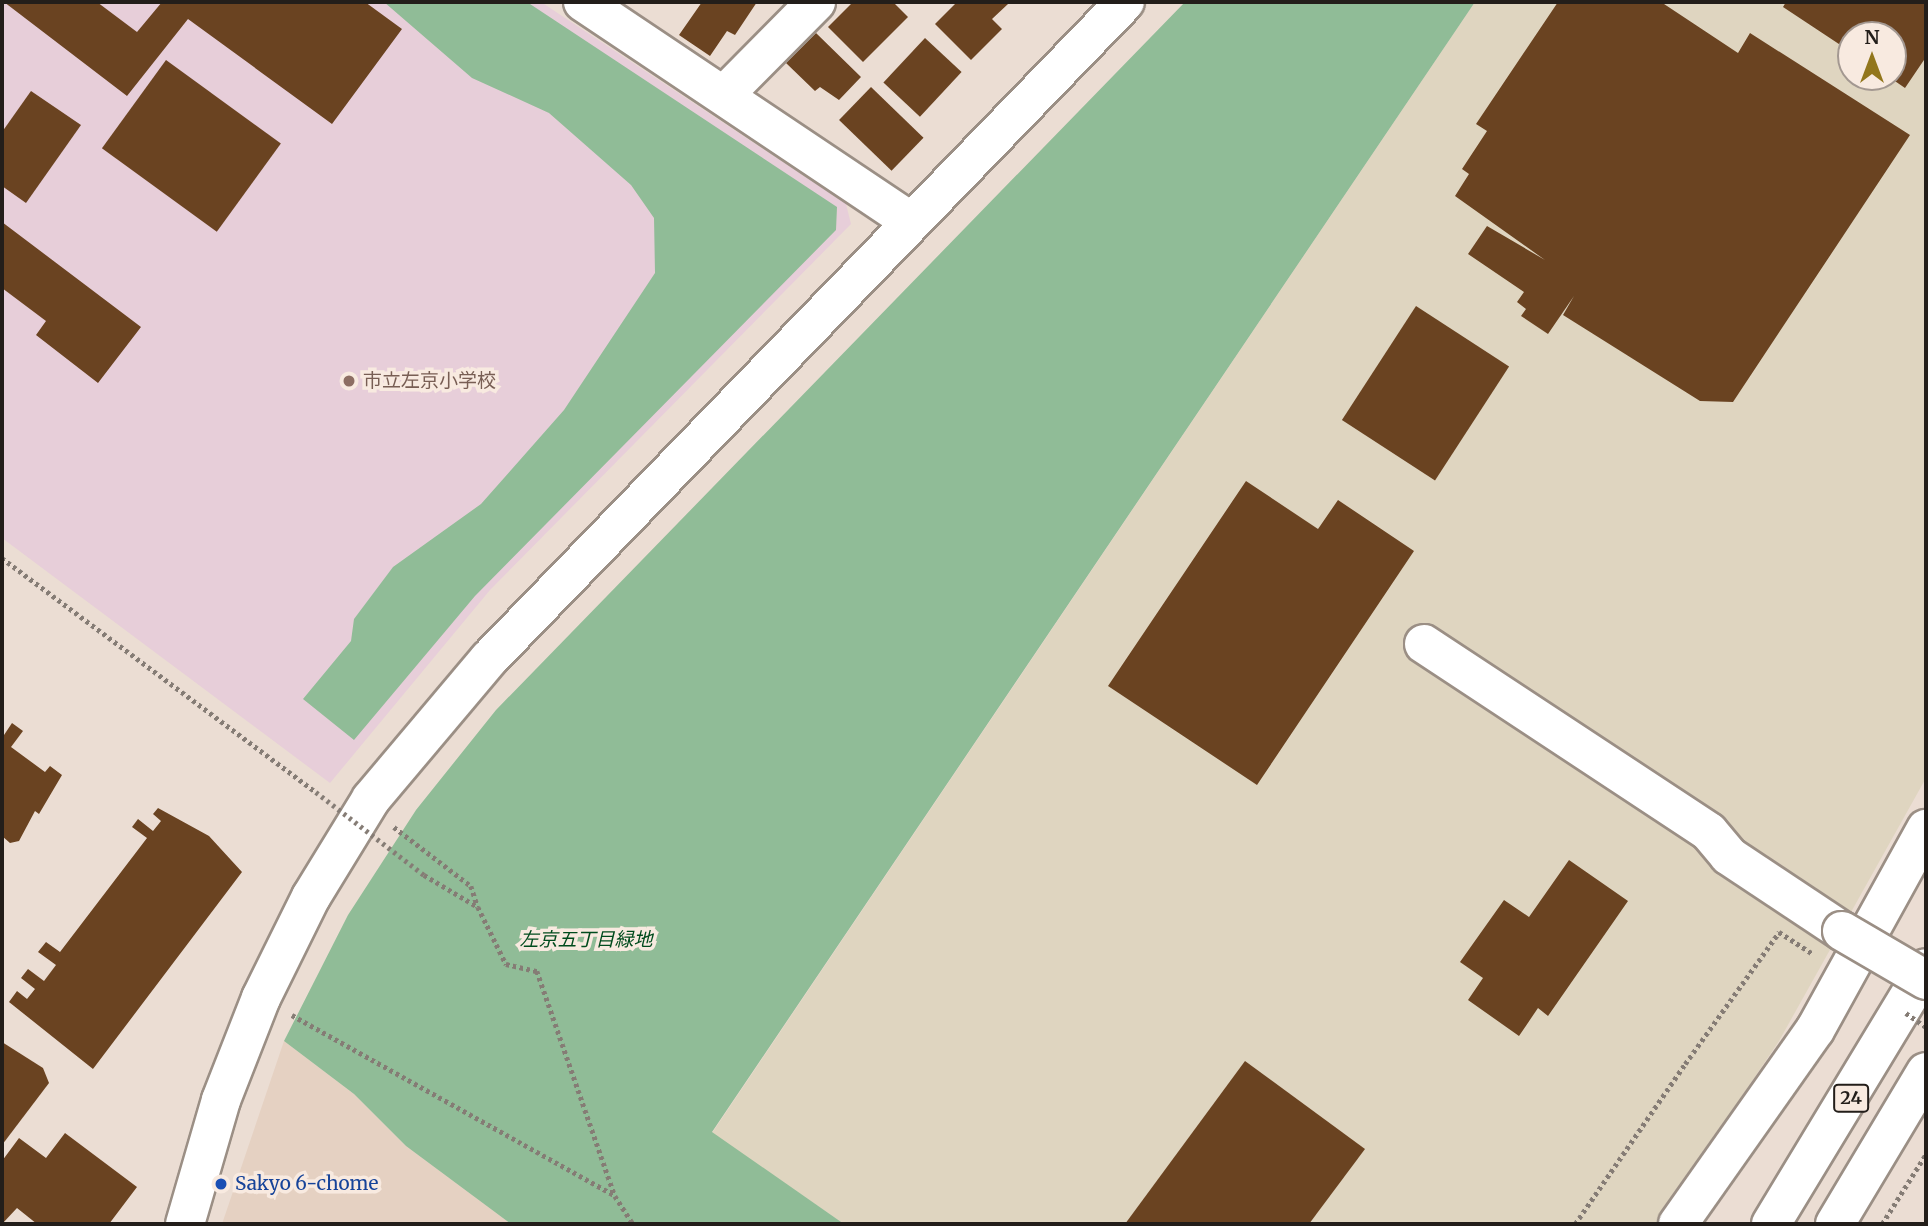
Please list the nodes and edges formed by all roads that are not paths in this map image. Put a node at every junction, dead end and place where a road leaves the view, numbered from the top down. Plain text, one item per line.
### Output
1 (583, 2) edge
2 (816, 2) edge
3 (1125, 2) edge
4 (726, 93) junction
5 (910, 221) junction
6 (1424, 644) dead end
7 (1926, 829) edge
8 (1926, 968) edge
9 (1926, 980) edge
10 (1926, 1072) edge
11 (185, 1224) edge
12 (1678, 1224) edge
13 (1771, 1224) edge
14 (1835, 1224) edge

1 - 4 main road
2 - 4 main road
3 - 5 main road
4 - 5 main road
5 - 11 main road
6 - 9 main road, bridge
7 - 12 main road
8 - 13 main road, 24
10 - 14 main road, 24

